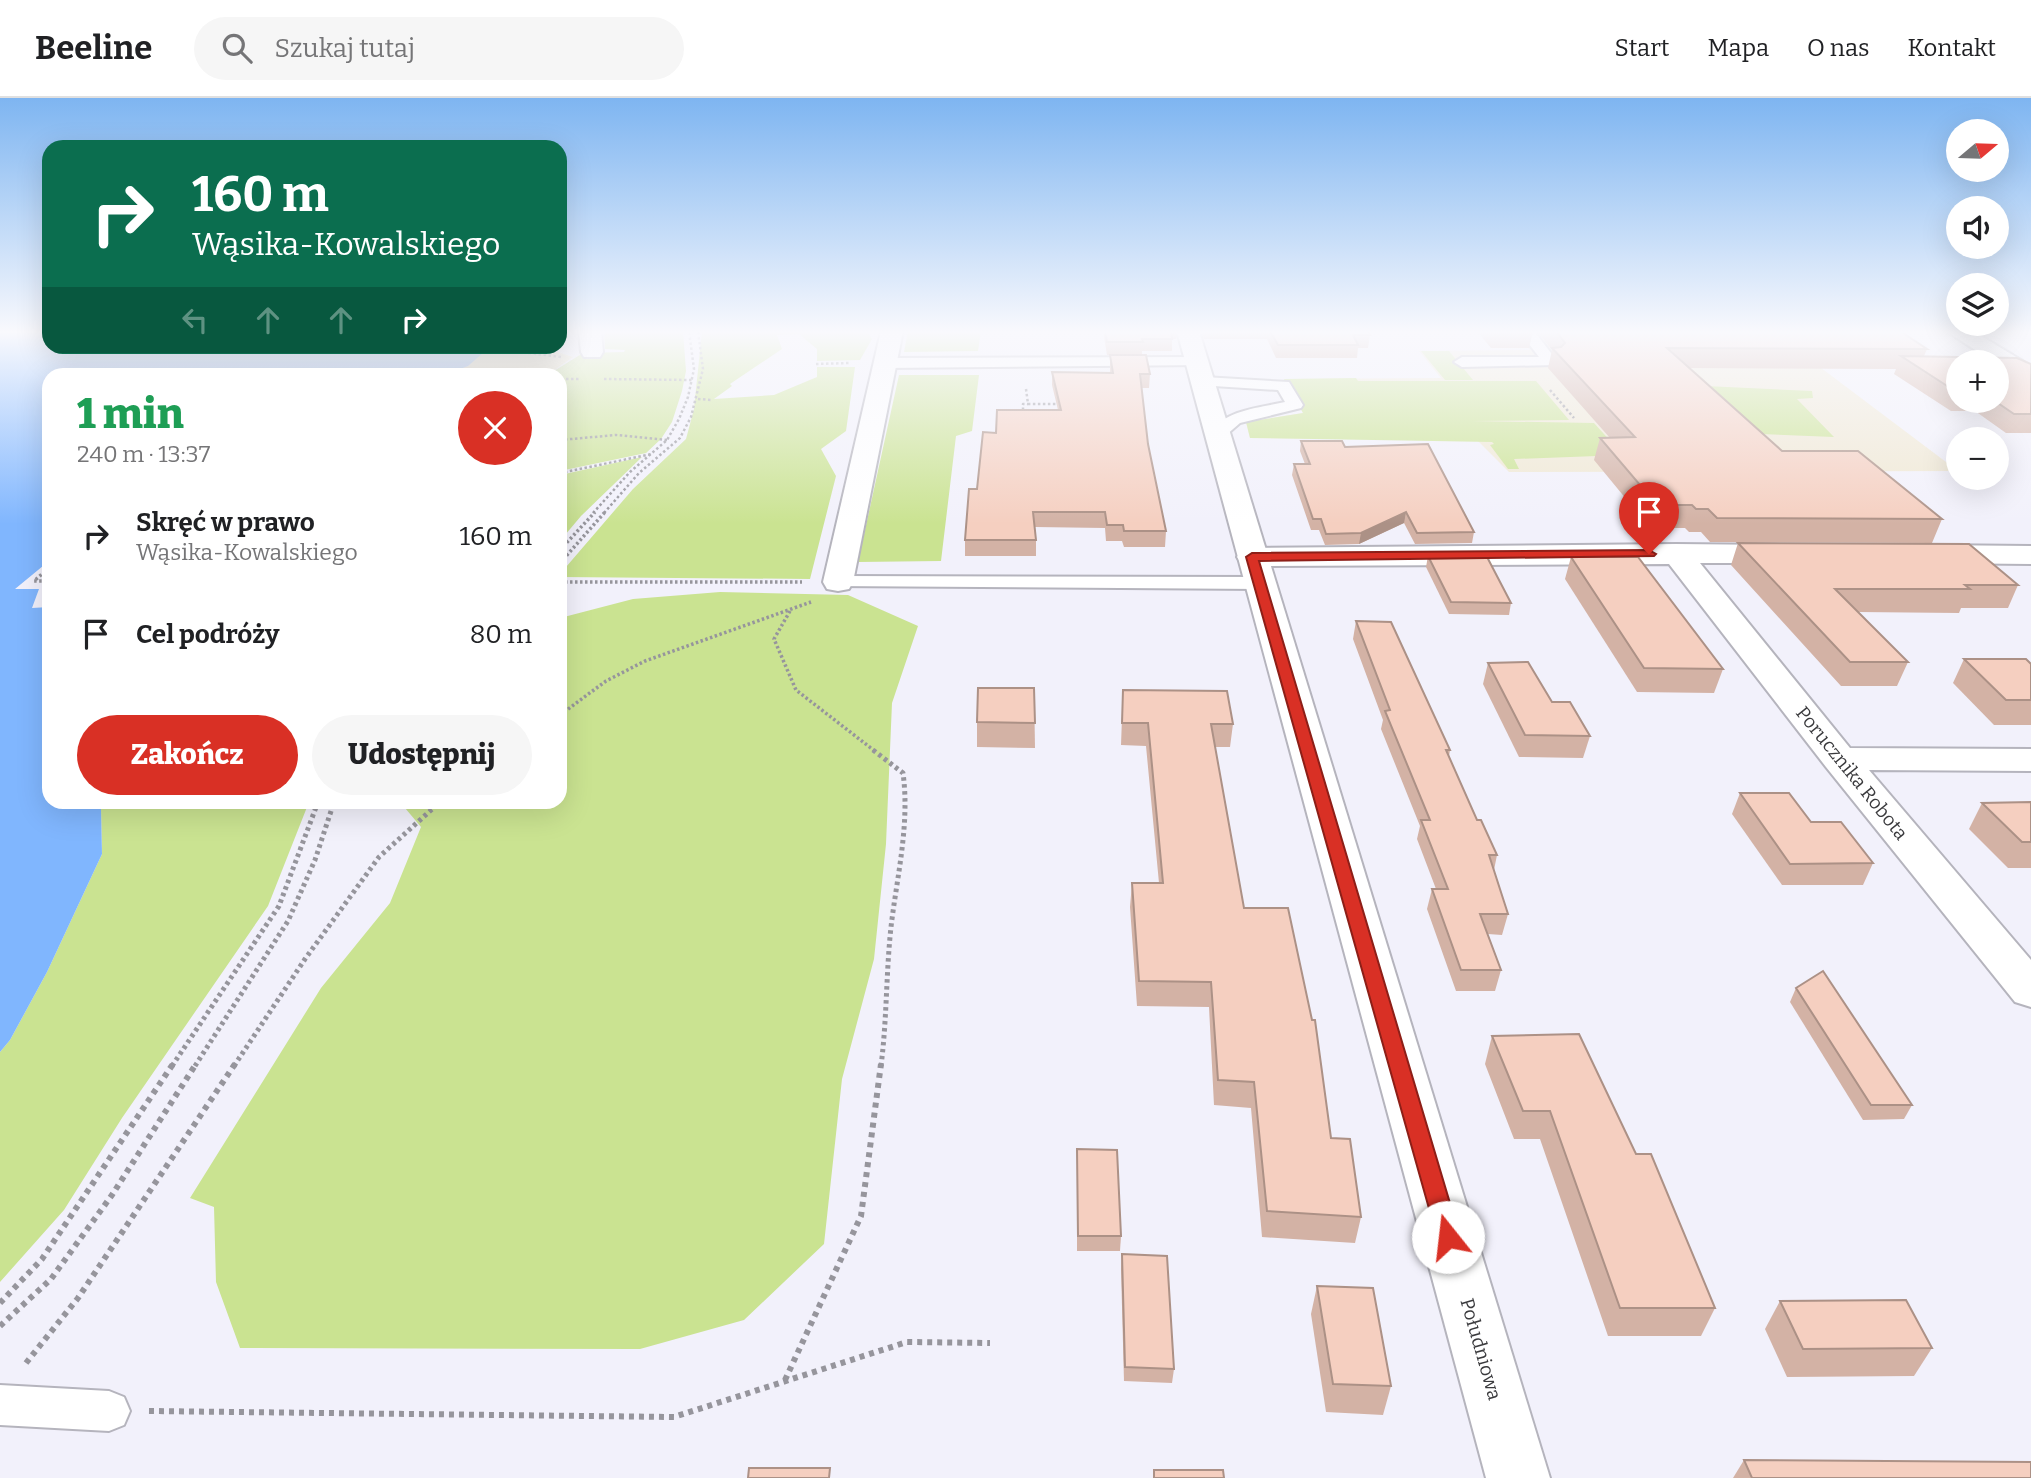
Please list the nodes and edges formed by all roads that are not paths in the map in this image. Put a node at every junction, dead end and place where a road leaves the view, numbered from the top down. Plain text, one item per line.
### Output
1 (879, 395) edge
2 (1208, 395) edge
3 (1289, 395) edge
4 (1219, 432) junction
5 (1676, 553) junction
6 (1813, 554) edge
7 (1908, 554) edge
8 (2031, 555) edge
9 (1256, 570) junction
10 (845, 582) joint
11 (1839, 759) junction
12 (2031, 760) edge
13 (2031, 991) edge
14 (9, 1389) edge
15 (109, 1411) road end
16 (1518, 1478) edge

1 - 10 street
2 - 4 street, Południowa
3 - 4 lane
4 - 9 street, Południowa
5 - 6 street
5 - 9 street
5 - 11 street, Porucznika Robota
7 - 8 street
9 - 10 lane
9 - 16 street, Południowa
11 - 12 street
11 - 13 street, Porucznika Robota
14 - 15 lane

